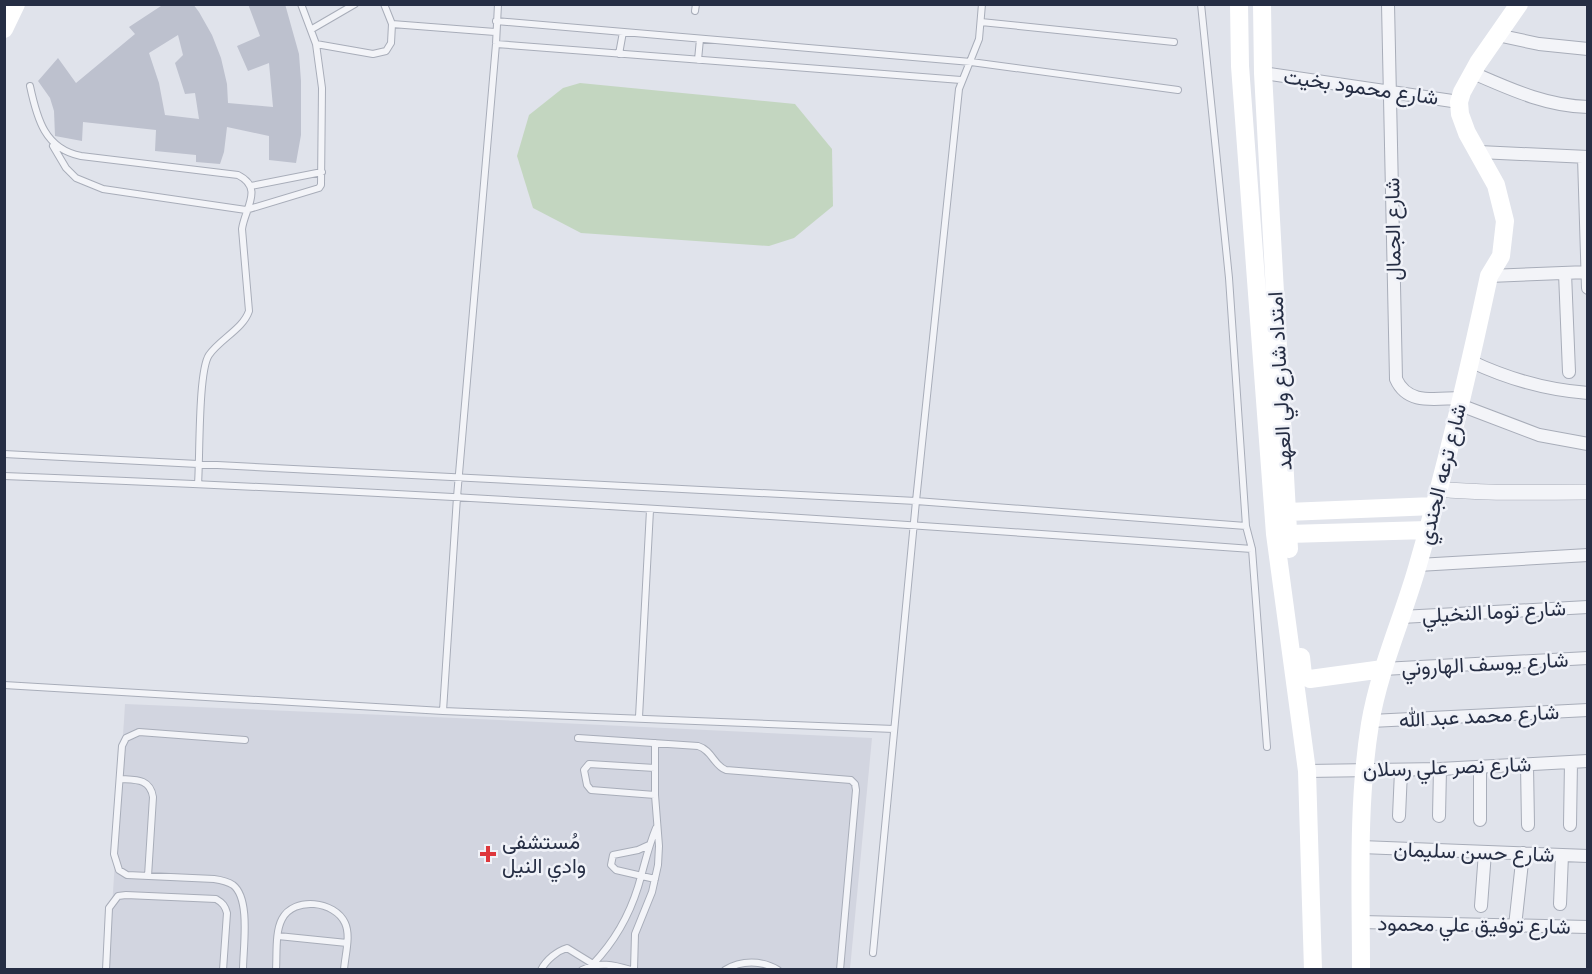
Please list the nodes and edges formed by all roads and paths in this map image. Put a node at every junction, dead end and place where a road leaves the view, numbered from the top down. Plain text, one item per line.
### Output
1 (16, 4) edge
2 (301, 4) edge
3 (355, 4) edge
4 (384, 4) edge
5 (498, 4) edge
6 (982, 4) edge
7 (1201, 4) edge
8 (1239, 4) edge
9 (1262, 4) edge
10 (1388, 4) edge
11 (1519, 4) edge
12 (496, 21) junction
13 (981, 22) junction
14 (392, 24) junction
15 (4, 29) edge
16 (312, 29) junction
17 (495, 32) junction
18 (622, 32) junction
19 (1497, 35) junction
20 (700, 39) junction
21 (1174, 42) dead end
22 (316, 44) junction
23 (496, 44) junction
24 (1587, 49) edge
25 (619, 54) junction
26 (698, 60) junction
27 (971, 62) junction
28 (1263, 73) junction
29 (1473, 73) junction
30 (961, 80) junction
31 (30, 86) dead end
32 (1178, 90) dead end
33 (1390, 91) junction
34 (1459, 102) junction
35 (1587, 107) edge
36 (52, 143) junction
37 (1479, 152) junction
38 (1586, 157) edge
39 (322, 171) junction
40 (251, 186) junction
41 (246, 210) junction
42 (1587, 272) edge
43 (1565, 273) junction
44 (1489, 276) junction
45 (1587, 288) edge
46 (1470, 361) junction
47 (1569, 372) dead end
48 (1587, 393) edge
49 (1460, 401) junction
50 (1587, 444) edge
51 (4, 454) edge
52 (199, 463) junction
53 (4, 476) edge
54 (459, 476) junction
55 (198, 484) junction
56 (1587, 492) edge
57 (457, 497) junction
58 (1436, 497) junction
59 (916, 501) junction
60 (650, 510) junction
61 (1287, 512) junction
62 (914, 525) junction
63 (1246, 526) junction
64 (1428, 530) junction
65 (1282, 534) junction
66 (1251, 549) junction
67 (1587, 555) edge
68 (1418, 565) junction
69 (1587, 607) edge
70 (1401, 617) junction
71 (1587, 658) edge
72 (1383, 669) junction
73 (1299, 680) junction
74 (4, 686) edge
75 (1587, 710) edge
76 (443, 711) junction
77 (639, 717) junction
78 (1371, 722) junction
79 (894, 729) junction
80 (578, 738) dead end
81 (246, 740) dead end
82 (655, 743) junction
83 (1267, 747) dead end
84 (1587, 761) edge
85 (1571, 762) junction
86 (1527, 765) junction
87 (1480, 767) junction
88 (655, 768) junction
89 (1440, 769) junction
90 (1307, 771) junction
91 (1364, 771) junction
92 (1401, 771) junction
93 (120, 779) junction
94 (656, 795) junction
95 (1399, 816) dead end
96 (1439, 816) dead end
97 (1480, 820) dead end
98 (657, 824) junction
99 (1528, 825) dead end
100 (1570, 825) dead end
101 (649, 846) junction
102 (1361, 847) junction
103 (1485, 852) junction
104 (1523, 853) junction
105 (1562, 855) junction
106 (1587, 856) edge
107 (148, 876) junction
108 (641, 876) junction
109 (655, 879) junction
110 (1560, 904) dead end
111 (1481, 906) dead end
112 (1361, 922) junction
113 (1515, 926) junction
114 (1587, 927) edge
115 (278, 936) junction
116 (346, 943) junction
117 (873, 953) dead end
118 (593, 964) junction
119 (106, 969) edge
120 (223, 969) edge
121 (243, 969) edge
122 (276, 969) edge
123 (344, 969) edge
124 (541, 969) edge
125 (582, 969) edge
126 (633, 969) edge
127 (725, 969) edge
128 (778, 969) edge
129 (840, 969) edge
130 (1313, 969) edge
131 (1361, 969) edge

1 - 15 main road
2 - 16 lane
3 - 16 lane
4 - 14 lane
5 - 12 lane
6 - 13 lane
7 - 63 lane
8 - 65 main road, امتداد شارع ولي العهد
9 - 28 main road, امتداد شارع ولي العهد
10 - 33 street, شارع الجمال
11 - 19 main road
12 - 17 lane
12 - 18 lane
13 - 21 lane
13 - 27 lane
14 - 17 lane
14 - 22 lane
16 - 22 lane
17 - 23 lane
18 - 20 lane
18 - 25 lane
19 - 24 street
19 - 29 main road
20 - 26 lane
20 - 27 lane
22 - 39 lane
23 - 25 lane
23 - 54 lane
25 - 26 lane
26 - 30 lane
27 - 30 lane
27 - 32 lane
28 - 33 street, شارع محمود بخيت
28 - 61 main road, امتداد شارع ولي العهد
29 - 34 main road
29 - 35 street
30 - 59 lane
31 - 36 lane
33 - 34 street, شارع محمود بخيت
33 - 49 street, شارع الجمال
34 - 37 main road, شارع ترعه الجندي
36 - 40 lane
36 - 41 lane
37 - 38 street
37 - 44 main road, شارع ترعه الجندي
38 - 42 street
39 - 40 lane
39 - 41 lane
40 - 41 lane
41 - 52 lane
42 - 43 street
42 - 45 street
43 - 44 street
43 - 47 street
44 - 46 main road, شارع ترعه الجندي
46 - 48 street
46 - 49 main road, شارع ترعه الجندي
49 - 50 street
49 - 58 main road, شارع ترعه الجندي
51 - 52 lane
52 - 54 lane
52 - 55 lane
53 - 55 lane
54 - 57 lane
54 - 59 lane
55 - 57 lane
56 - 58 street
57 - 60 lane
57 - 76 lane
58 - 61 main road
58 - 64 main road, شارع ترعه الجندي
59 - 62 lane
59 - 63 lane
60 - 62 lane
60 - 77 lane
61 - 65 main road, امتداد شارع ولي العهد
62 - 66 lane
62 - 79 lane
63 - 66 lane
64 - 65 main road
64 - 68 main road, شارع ترعه الجندي
65 - 73 main road
66 - 83 lane
67 - 68 street
68 - 70 main road, شارع ترعه الجندي
69 - 70 street, شارع توما النخيلي
70 - 72 main road, شارع ترعه الجندي
71 - 72 street, شارع يوسف الهاروني
72 - 73 main road
72 - 78 main road, شارع ترعه الجندي
73 - 90 main road
74 - 76 lane
75 - 78 street, شارع محمد عبد الله
76 - 77 lane
77 - 79 lane
78 - 91 main road, شارع ترعه الجندي
79 - 117 lane
80 - 82 lane
81 - 93 lane
82 - 88 lane
82 - 129 lane
84 - 85 street, شارع نصر علي رسلان
85 - 86 street, شارع نصر علي رسلان
85 - 100 street
86 - 87 street, شارع نصر علي رسلان
86 - 99 street
87 - 89 street, شارع نصر علي رسلان
87 - 97 street
88 - 94 lane
88 - 94 lane
89 - 92 street, شارع نصر علي رسلان
89 - 96 street
90 - 91 street, شارع نصر علي رسلان
90 - 130 main road
91 - 92 street, شارع نصر علي رسلان
91 - 102 main road, شارع ترعه الجندي
92 - 95 street
93 - 107 lane
93 - 107 lane
94 - 98 lane
98 - 101 lane
98 - 109 lane
101 - 108 lane
101 - 108 lane
102 - 103 street, شارع حسن سليمان
102 - 112 main road, شارع ترعه الجندي
103 - 104 street, شارع حسن سليمان
103 - 111 street
104 - 105 street, شارع حسن سليمان
104 - 113 street
105 - 106 street, شارع حسن سليمان
105 - 110 street
107 - 121 lane
108 - 109 lane
108 - 118 lane
109 - 126 lane
112 - 113 street, شارع توفيق علي محمود
112 - 131 main road, شارع ترعه الجندي
113 - 114 street, شارع توفيق علي محمود
115 - 116 lane
115 - 116 lane
115 - 122 lane
116 - 123 lane
118 - 124 lane
118 - 125 lane
118 - 126 lane
119 - 120 lane
127 - 128 lane

